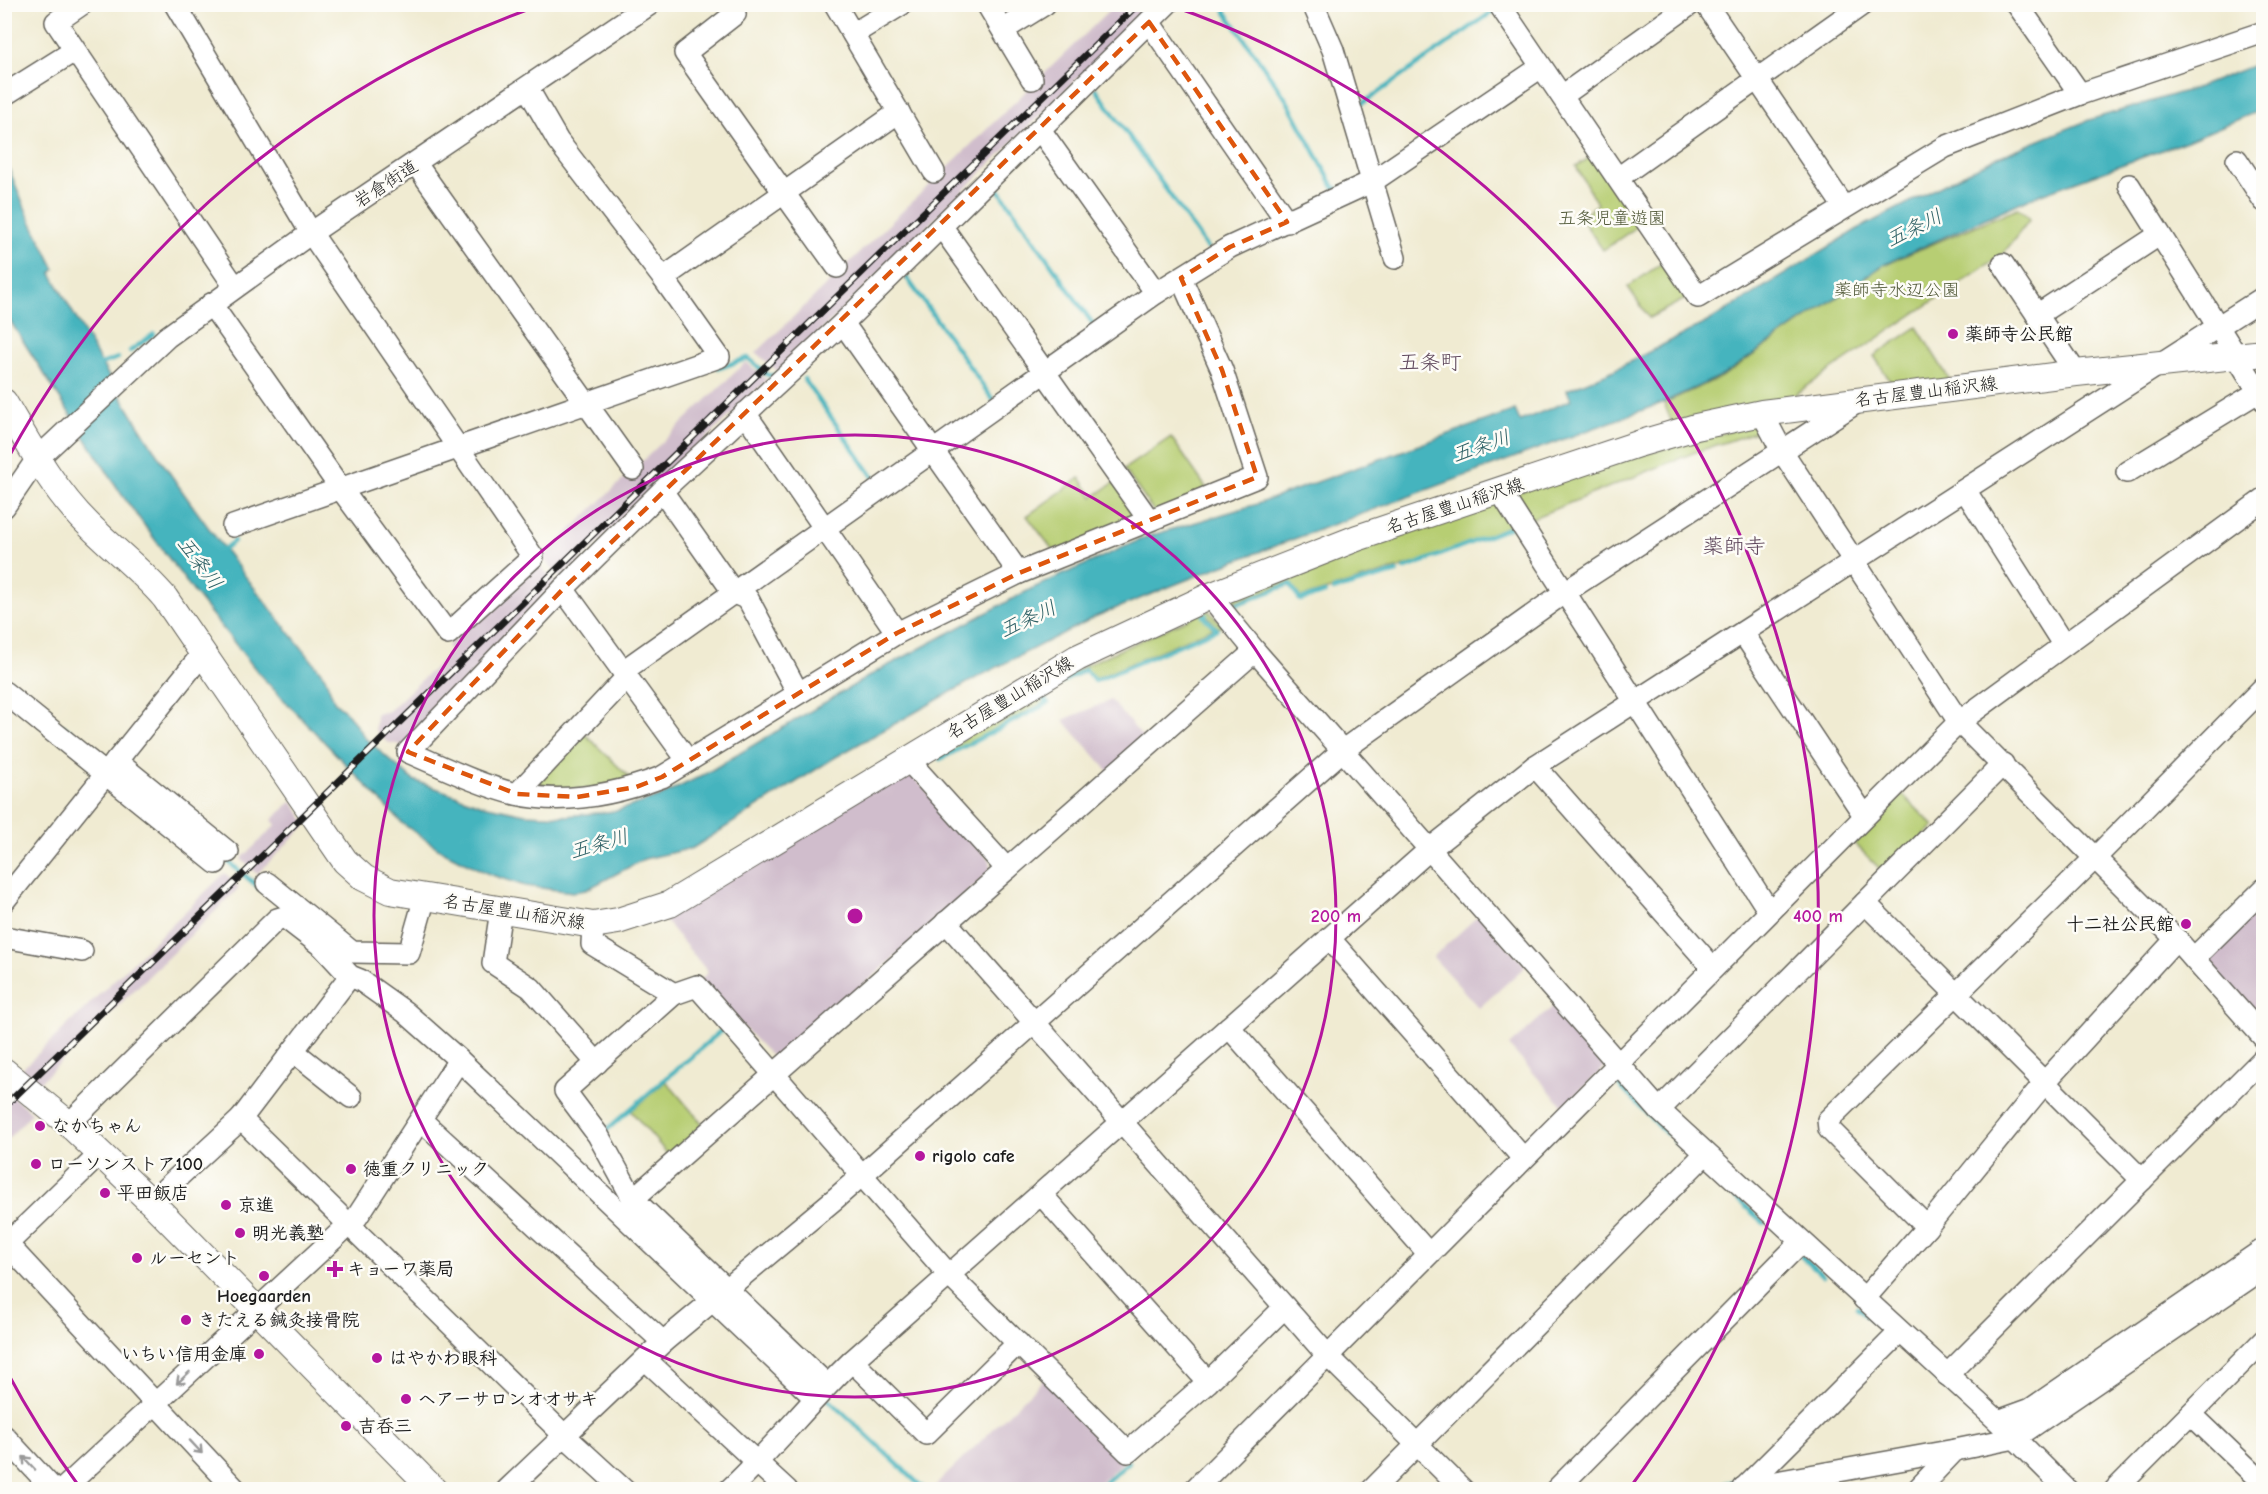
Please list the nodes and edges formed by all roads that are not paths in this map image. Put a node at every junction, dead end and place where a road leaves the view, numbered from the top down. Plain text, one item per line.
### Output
1 (82, 4) edge
2 (175, 4) edge
3 (650, 4) edge
4 (732, 4) edge
5 (835, 4) edge
6 (902, 4) edge
7 (987, 4) edge
8 (1045, 4) edge
9 (1167, 4) edge
10 (1499, 4) edge
11 (1691, 4) edge
12 (1706, 4) edge
13 (1863, 4) edge
14 (1314, 5) edge
15 (2026, 8) edge
16 (1149, 22) junction
17 (1002, 30) junction
18 (2264, 32) edge
19 (853, 34) junction
20 (74, 51) junction
21 (1541, 67) junction
22 (1032, 79) dead end
23 (1757, 79) junction
24 (528, 89) junction
25 (2080, 94) junction
26 (4, 95) edge
27 (1562, 96) junction
28 (899, 112) junction
29 (1041, 131) junction
30 (2237, 160) dead end
31 (416, 164) junction
32 (934, 172) dead end
33 (1618, 178) junction
34 (1373, 181) junction
35 (2129, 185) dead end
36 (784, 193) junction
37 (2264, 201) edge
38 (1844, 207) junction
39 (1287, 222) junction
40 (942, 227) junction
41 (311, 233) junction
42 (2159, 235) junction
43 (1395, 258) dead end
44 (2003, 264) dead end
45 (837, 267) dead end
46 (663, 278) junction
47 (1181, 278) junction
48 (235, 287) junction
49 (1156, 293) junction
50 (2264, 297) edge
51 (211, 304) junction
52 (2037, 315) junction
53 (843, 323) junction
54 (2217, 327) junction
55 (2264, 353) edge
56 (2237, 356) junction
57 (2159, 363) junction
58 (1047, 372) junction
59 (2076, 373) junction
60 (2261, 396) edge
61 (1859, 401) junction
62 (4, 402) edge
63 (587, 404) junction
64 (745, 413) junction
65 (1762, 413) junction
66 (459, 448) junction
67 (1782, 451) junction
68 (933, 452) junction
69 (37, 459) junction
70 (633, 469) dead end
71 (2127, 472) dead end
72 (340, 489) junction
73 (1965, 490) junction
74 (662, 491) junction
75 (1500, 491) junction
76 (2264, 499) edge
77 (4, 507) edge
78 (1149, 520) junction
79 (233, 526) dead end
80 (825, 528) junction
81 (1855, 561) junction
82 (1019, 573) junction
83 (564, 589) junction
84 (1565, 592) junction
85 (734, 593) junction
86 (1210, 596) junction
87 (897, 633) junction
88 (1743, 633) junction
89 (2063, 644) junction
90 (1255, 651) junction
91 (203, 653) junction
92 (625, 674) junction
93 (2264, 687) edge
94 (4, 692) edge
95 (798, 693) junction
96 (1635, 704) junction
97 (1959, 722) junction
98 (1342, 750) junction
99 (907, 759) junction
100 (688, 761) junction
101 (2003, 764) junction
102 (1534, 766) junction
103 (111, 767) junction
104 (517, 794) junction
105 (1864, 815) junction
106 (1430, 849) junction
107 (222, 857) dead end
108 (2095, 858) junction
109 (1007, 868) junction
110 (267, 883) dead end
111 (2264, 889) edge
112 (425, 897) junction
113 (4, 901) edge
114 (1865, 903) junction
115 (501, 910) junction
116 (1769, 911) junction
117 (946, 922) junction
118 (593, 925) junction
119 (4, 937) edge
120 (1329, 938) junction
121 (2176, 939) junction
122 (82, 951) dead end
123 (2194, 958) junction
124 (1713, 968) junction
125 (350, 976) junction
126 (674, 994) junction
127 (1956, 994) junction
128 (1035, 1022) junction
129 (1229, 1028) junction
130 (2264, 1038) edge
131 (293, 1051) junction
132 (2264, 1058) edge
133 (459, 1060) junction
134 (597, 1063) junction
135 (1618, 1064) junction
136 (4, 1071) edge
137 (774, 1074) junction
138 (2045, 1082) junction
139 (351, 1097) dead end
140 (1659, 1110) junction
141 (241, 1119) junction
142 (421, 1120) junction
143 (1121, 1121) junction
144 (69, 1124) junction
145 (100, 1154) junction
146 (1706, 1154) junction
147 (1522, 1157) junction
148 (862, 1175) junction
149 (2142, 1180) junction
150 (1041, 1194) junction
151 (633, 1199) junction
152 (151, 1202) junction
153 (350, 1224) junction
154 (1927, 1227) junction
155 (1802, 1242) junction
156 (6, 1245) edge
157 (2264, 1249) edge
158 (1428, 1252) junction
159 (2264, 1268) edge
160 (949, 1275) junction
161 (722, 1295) junction
162 (1864, 1299) junction
163 (1285, 1307) junction
164 (257, 1310) junction
165 (1900, 1332) junction
166 (2264, 1340) edge
167 (663, 1342) junction
168 (1018, 1343) junction
169 (1328, 1355) junction
170 (645, 1359) junction
171 (852, 1361) junction
172 (1947, 1375) junction
173 (1208, 1382) junction
174 (821, 1391) junction
175 (156, 1404) junction
176 (2191, 1414) junction
177 (1998, 1421) junction
178 (564, 1435) junction
179 (4, 1436) edge
180 (2015, 1438) junction
181 (1417, 1444) junction
182 (1955, 1450) junction
183 (757, 1464) junction
184 (2264, 1484) edge
185 (1741, 1489) edge
186 (54, 1490) edge
187 (63, 1490) edge
188 (236, 1490) edge
189 (434, 1490) edge
190 (507, 1490) edge
191 (624, 1490) edge
192 (729, 1490) edge
193 (787, 1490) edge
194 (1194, 1490) edge
195 (1372, 1490) edge
196 (1463, 1490) edge
197 (1556, 1490) edge
198 (1917, 1490) edge
199 (2067, 1490) edge
200 (2115, 1490) edge

1 - 20 street
2 - 41 street
3 - 24 street, 岩倉街道
4 - 36 street
5 - 19 street
6 - 19 street
7 - 17 street
8 - 17 street
9 - 16 street
10 - 21 street
11 - 27 street
12 - 23 street
13 - 23 street
14 - 34 street
15 - 25 street
16 - 29 street
16 - 39 street
17 - 22 street
18 - 25 street
19 - 28 street
20 - 26 street
20 - 48 street
21 - 27 street
21 - 34 street
23 - 33 street
23 - 38 street
24 - 31 street, 岩倉街道
24 - 46 street
25 - 38 street
27 - 33 street
28 - 32 street
28 - 36 street
29 - 40 street
29 - 49 street
30 - 37 street
31 - 41 street, 岩倉街道
31 - 63 street
33 - 38 street
34 - 39 street
34 - 43 street
35 - 42 street
36 - 45 street
36 - 46 street
39 - 47 street
40 - 53 street
40 - 58 street
41 - 48 street, 岩倉街道
41 - 66 street
42 - 52 street
42 - 54 street
44 - 52 street
46 - 63 street
47 - 49 street
47 - 78 street
48 - 51 street, 岩倉街道
49 - 58 street
50 - 54 street
51 - 69 street, 岩倉街道
51 - 72 street
52 - 59 street
53 - 64 street
53 - 68 street
54 - 56 street
54 - 57 street
55 - 56 main road, 名古屋豊山稲沢線
56 - 57 main road, 名古屋豊山稲沢線
56 - 60 street
57 - 59 main road, 名古屋豊山稲沢線
57 - 73 street
58 - 68 street
58 - 78 street
59 - 61 main road, 名古屋豊山稲沢線
60 - 71 street
61 - 65 main road, 名古屋豊山稲沢線
61 - 67 street
62 - 69 main road, 名古屋豊山稲沢線
63 - 66 street
63 - 70 street
64 - 74 street
64 - 80 street
65 - 67 street
65 - 75 main road, 名古屋豊山稲沢線
66 - 72 street
66 - 72 street
67 - 81 street
67 - 84 street
68 - 80 street
68 - 82 street
69 - 77 street
69 - 91 main road, 名古屋豊山稲沢線
72 - 79 street
73 - 81 street
73 - 89 street
74 - 83 street
74 - 85 street
75 - 84 street
75 - 86 main road, 名古屋豊山稲沢線
76 - 89 street
78 - 82 street
80 - 85 street
80 - 87 street
81 - 88 street
81 - 97 street
82 - 87 street
83 - 92 street
83 - 104 street
84 - 96 street
84 - 98 street
85 - 92 street
85 - 95 street
86 - 90 street
86 - 99 main road, 名古屋豊山稲沢線
87 - 95 street
88 - 96 street
88 - 105 street
89 - 97 street
90 - 98 street
90 - 109 street
91 - 103 street
91 - 112 main road, 名古屋豊山稲沢線
92 - 100 street
92 - 104 street
93 - 108 street
94 - 103 street
95 - 100 street
96 - 102 street
96 - 116 street
97 - 101 street
97 - 105 street
98 - 106 street
98 - 128 street
99 - 109 street
99 - 118 main road, 名古屋豊山稲沢線
100 - 104 street
101 - 108 street
101 - 114 street
102 - 106 street
102 - 124 street
103 - 107 street
103 - 113 street
105 - 116 street
106 - 120 street
106 - 135 street
108 - 121 street
108 - 127 street
109 - 117 street
110 - 112 street
111 - 123 street
112 - 115 main road, 名古屋豊山稲沢線
114 - 127 street
114 - 140 street
115 - 118 main road, 名古屋豊山稲沢線
115 - 134 street
116 - 124 street
117 - 128 street
117 - 137 street
118 - 126 street
119 - 122 street
120 - 129 street
120 - 147 street
121 - 123 street
121 - 138 street
123 - 130 street
124 - 135 street
125 - 131 street
125 - 133 street
125 - 144 street
126 - 134 street
126 - 137 street
127 - 138 street
127 - 154 street
128 - 143 street
128 - 148 street
129 - 143 street
129 - 158 street
131 - 139 street
131 - 141 street
132 - 149 street
133 - 142 street
133 - 161 street
134 - 151 street
135 - 140 street
135 - 147 street
136 - 144 main road
137 - 148 street
137 - 151 street
138 - 149 street
138 - 154 street
140 - 146 street
141 - 152 street
141 - 153 street
142 - 153 street
142 - 167 street
143 - 150 street
143 - 163 street
144 - 145 main road
145 - 152 main road
145 - 156 street
146 - 155 street
146 - 181 street
147 - 158 street
148 - 160 street
148 - 161 street
149 - 172 street
150 - 160 street
150 - 173 street
151 - 161 street
152 - 164 main road
153 - 164 street
153 - 178 street
154 - 162 street
155 - 162 street
155 - 197 street
156 - 175 street
157 - 177 street
158 - 169 street
159 - 180 street
160 - 168 street
160 - 171 street
161 - 167 street
161 - 174 street
162 - 165 street
163 - 169 street
163 - 173 street
164 -> 175 street
164 - 189 main road
165 - 172 street
165 - 185 street
166 - 176 street
167 - 170 street
168 - 171 street
168 - 173 street
169 - 181 street
169 - 194 street
170 - 178 street
170 - 183 street
171 - 174 street
172 - 177 street
174 - 183 street
175 - 187 street
175 -> 188 street
176 - 184 street
176 - 200 street
177 - 180 street
178 - 190 street
178 - 191 street
186 -> 179 street
180 - 182 street
180 - 199 street
181 - 195 street
181 - 196 street
182 - 185 street
182 - 198 street
183 - 192 street
183 - 193 street

